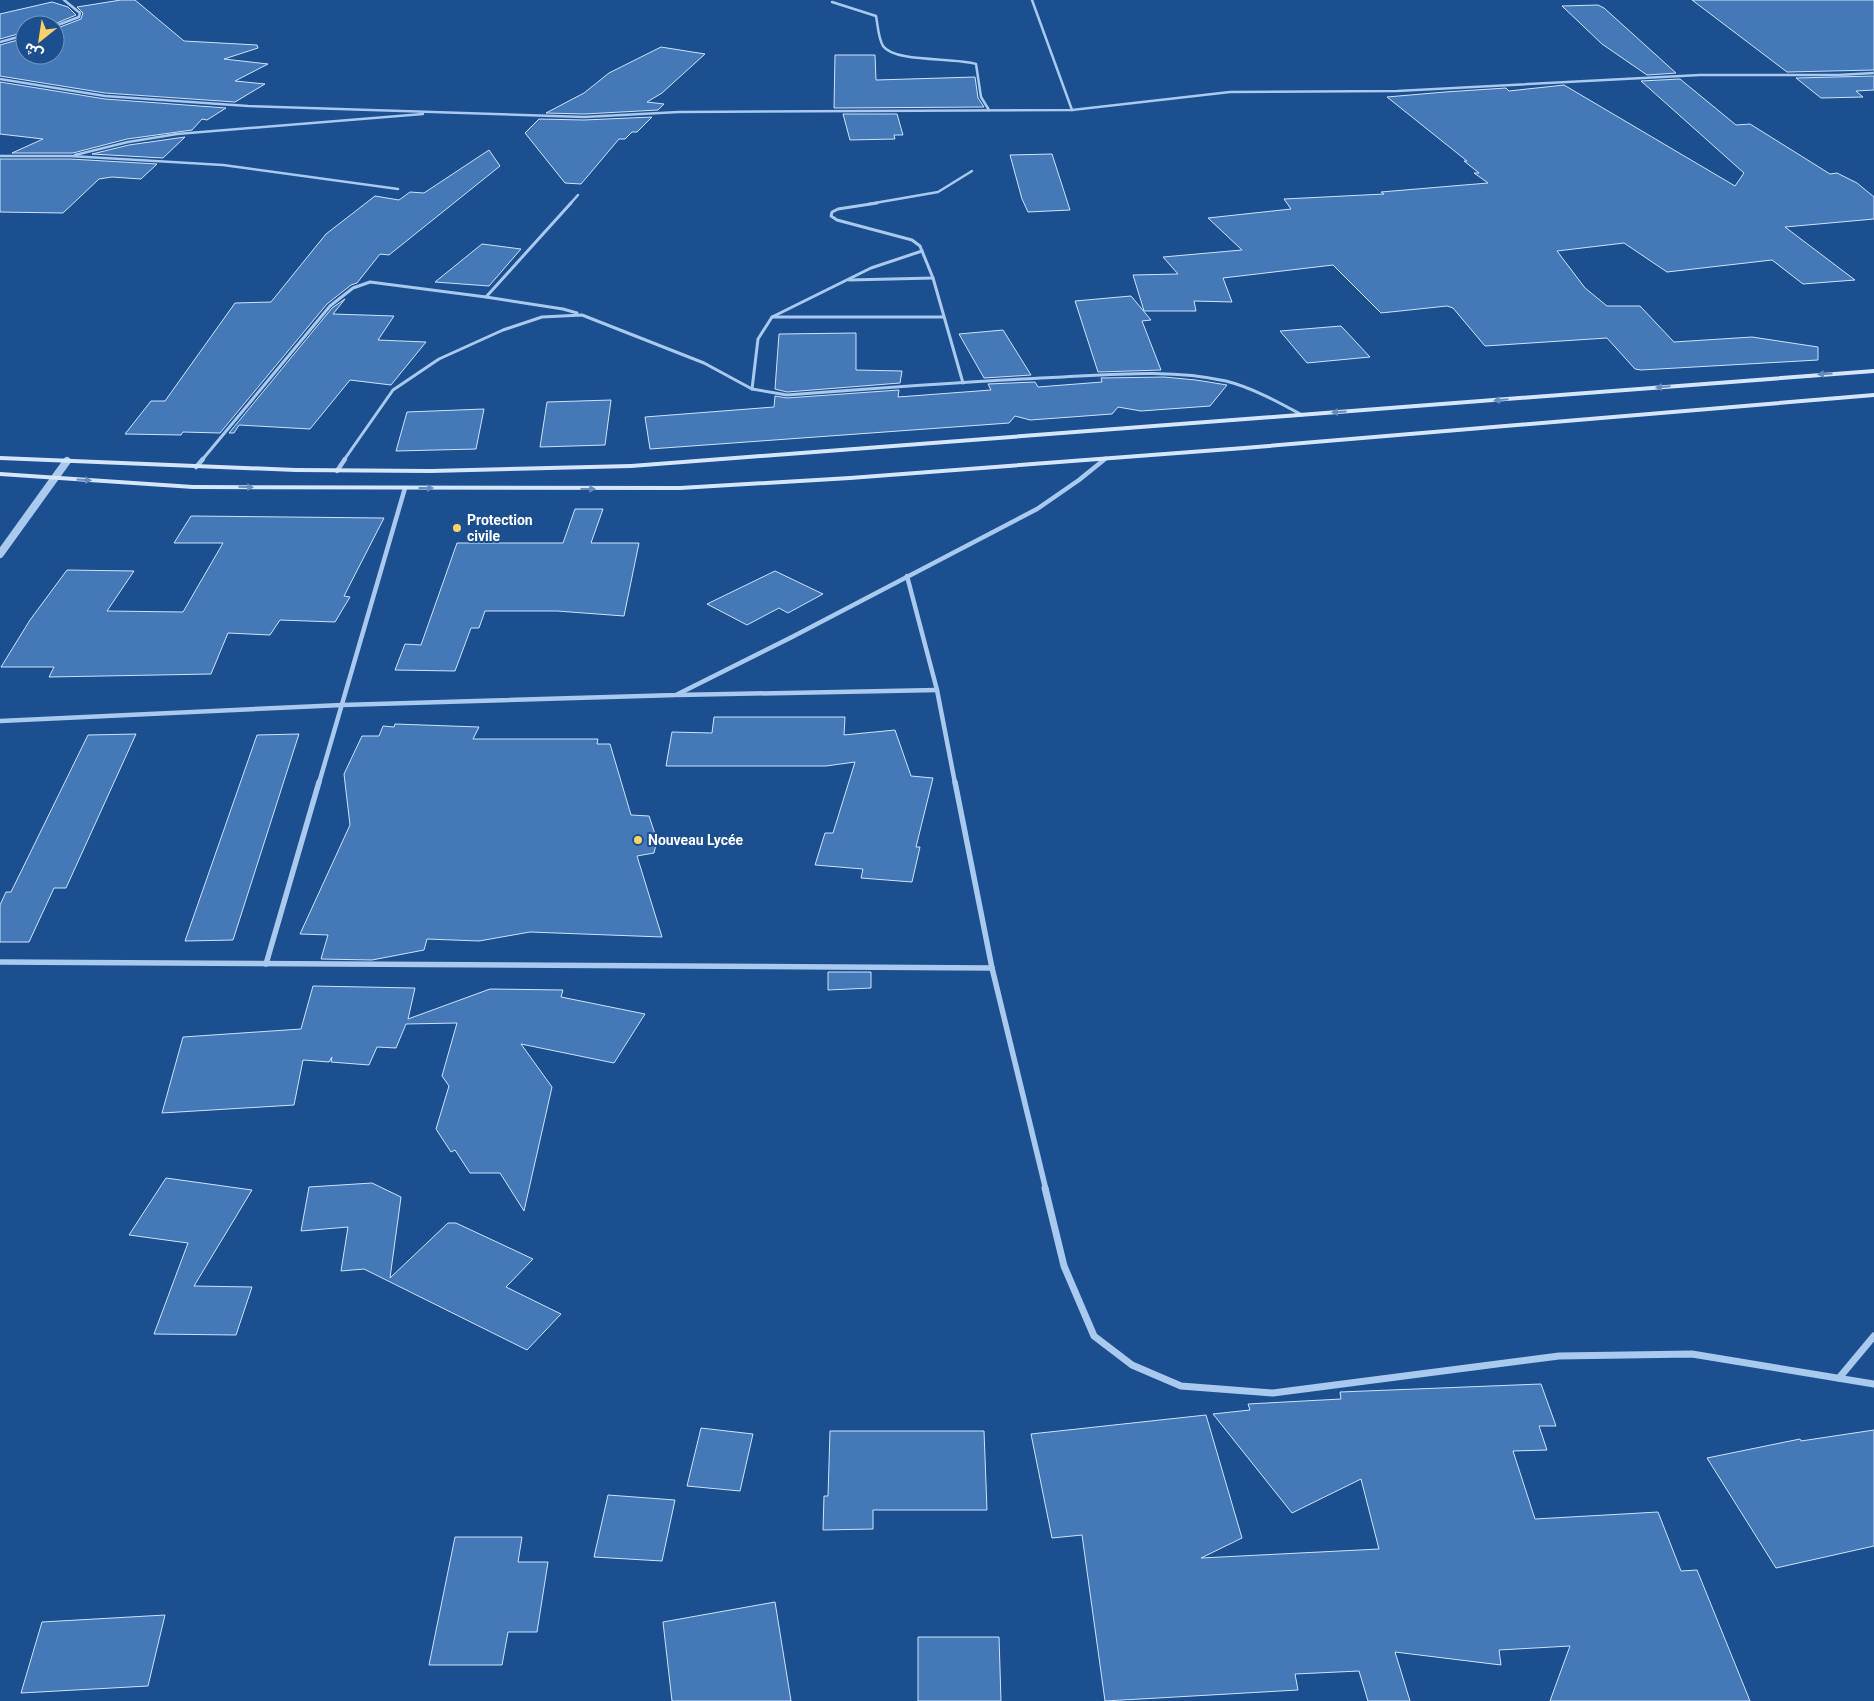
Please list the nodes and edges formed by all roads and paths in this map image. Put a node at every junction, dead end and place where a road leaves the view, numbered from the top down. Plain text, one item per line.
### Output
1 (64, 0) edge
2 (1032, 0) edge
3 (832, 2) dead end
4 (65, 22) edge
5 (15, 38) edge
6 (0, 42) edge
7 (1874, 73) edge
8 (0, 79) edge
9 (989, 110) junction
10 (1072, 110) junction
11 (439, 112) junction
12 (0, 156) edge
13 (70, 156) junction
14 (972, 171) dead end
15 (398, 189) dead end
16 (578, 195) dead end
17 (922, 251) junction
18 (933, 278) junction
19 (846, 280) junction
20 (486, 297) junction
21 (582, 315) junction
22 (944, 316) junction
23 (772, 317) junction
24 (1874, 371) edge
25 (963, 382) junction
26 (752, 389) junction
27 (1874, 395) edge
28 (1302, 415) junction
29 (0, 458) edge
30 (1106, 458) junction
31 (67, 462) junction
32 (196, 467) junction
33 (337, 471) junction
34 (0, 474) edge
35 (56, 478) junction
36 (405, 488) junction
37 (0, 554) edge
38 (907, 576) junction
39 (937, 690) junction
40 (676, 695) junction
41 (342, 705) junction
42 (0, 721) edge
43 (0, 962) edge
44 (266, 964) junction
45 (992, 968) junction
46 (1874, 1336) edge
47 (1838, 1378) junction
48 (1874, 1384) edge

1 - 4 street
2 - 10 street
3 - 9 street
5 - 6 street
7 - 10 street
8 - 11 street
9 - 10 street
9 - 11 street
11 - 13 street
12 - 13 street
13 - 15 street
14 - 17 street
16 - 20 street
17 - 18 street
17 - 19 street
18 - 19 street
18 - 22 street
19 - 23 street
20 - 21 street
20 - 32 street
21 - 26 street
21 - 33 street
22 - 23 street
22 - 25 street
23 - 26 street
24 -> 28 main road
25 - 26 street
25 - 28 street
27 - 30 main road
28 - 33 main road
29 - 31 main road
36 -> 30 main road
30 - 38 street
31 - 32 main road
31 - 35 street
32 - 33 main road
34 - 35 main road
35 -> 36 main road
35 - 37 street
36 - 41 street
38 - 39 street
38 - 40 street
39 - 40 street
39 - 45 street
40 - 41 street
41 - 42 street
41 - 44 street
43 - 44 street
44 - 45 street
45 - 47 street
46 - 47 street
47 - 48 street

